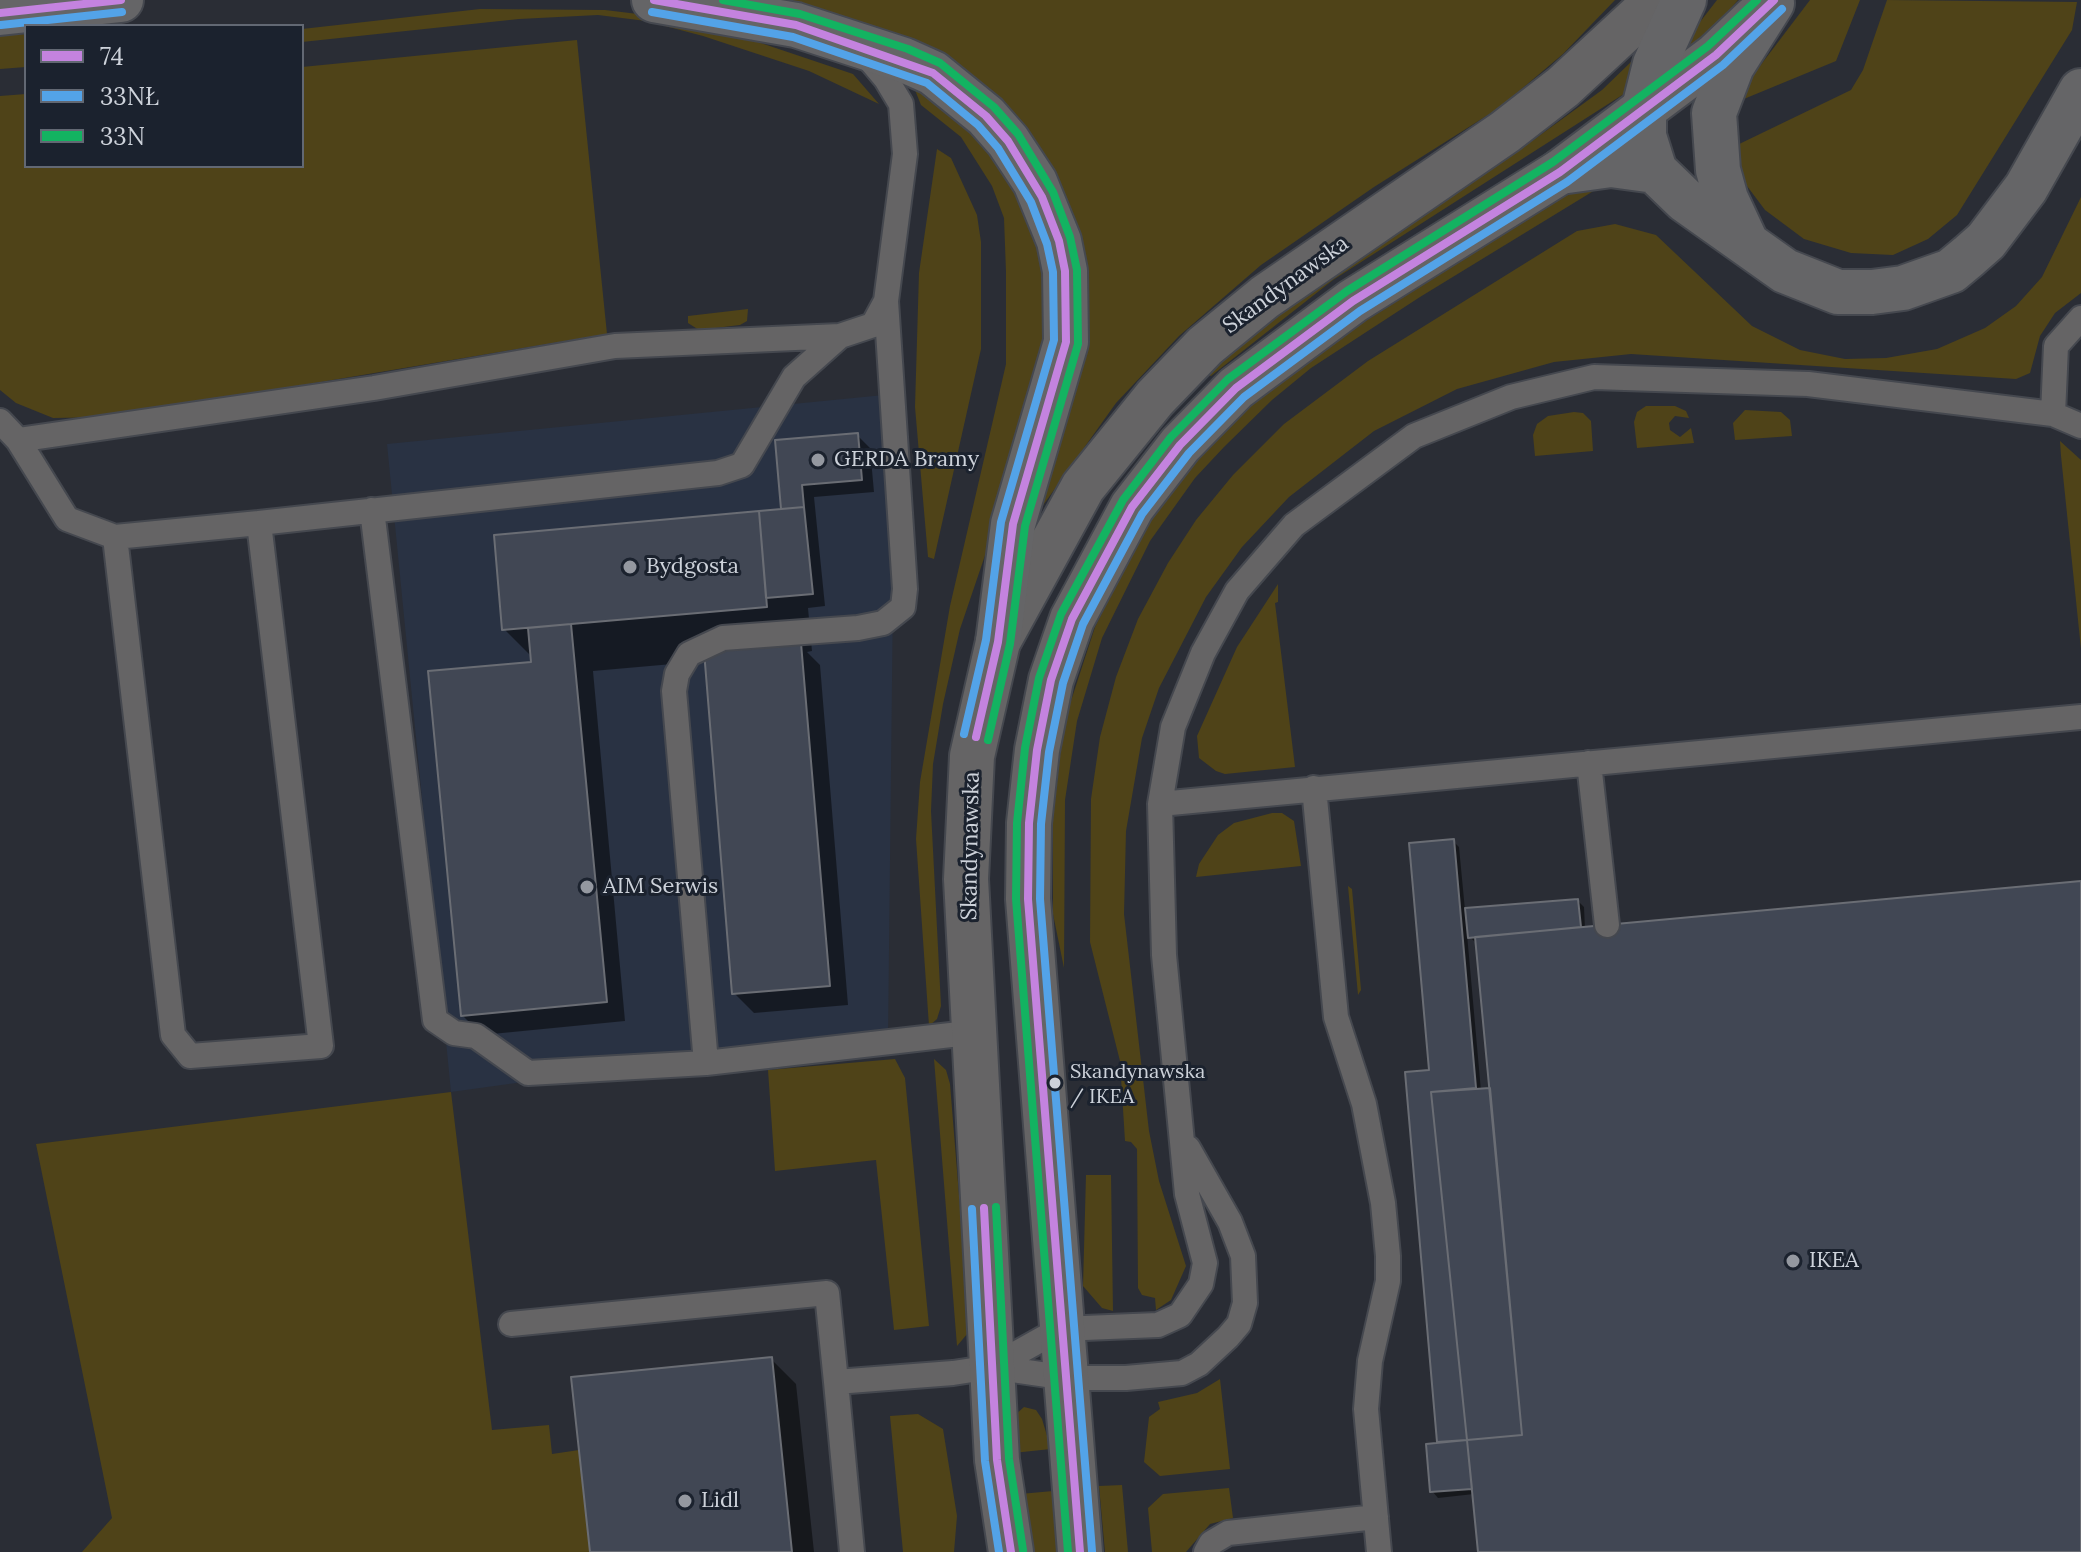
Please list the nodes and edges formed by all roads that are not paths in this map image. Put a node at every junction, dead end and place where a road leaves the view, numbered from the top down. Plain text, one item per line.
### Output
1 (121, 0) edge
2 (654, 0) edge
3 (1657, 0) edge
4 (1684, 0) edge
5 (1773, 2) edge
6 (0, 13) edge
7 (856, 43) junction
8 (2081, 91) edge
9 (1644, 108) junction
10 (1655, 171) junction
11 (1560, 172) junction
12 (1747, 244) junction
13 (886, 301) junction
14 (2081, 318) edge
15 (840, 336) junction
16 (2053, 414) junction
17 (0, 421) edge
18 (2081, 426) edge
19 (18, 440) junction
20 (372, 510) junction
21 (259, 523) junction
22 (115, 537) junction
23 (998, 642) junction
24 (2081, 717) edge
25 (1589, 763) junction
26 (1314, 788) junction
27 (1160, 804) junction
28 (1607, 925) dead end
29 (977, 1032) junction
30 (706, 1063) junction
31 (1181, 1135) junction
32 (511, 1324) dead end
33 (1060, 1329) junction
34 (992, 1367) junction
35 (1068, 1378) junction
36 (836, 1382) junction
37 (1376, 1517) junction
38 (852, 1552) edge
39 (1011, 1552) edge
40 (1080, 1552) edge
41 (1206, 1552) edge
42 (1379, 1552) edge

1 - 6 main road
2 - 7 main road
3 - 23 street, Skandynawska
4 - 9 main road
5 - 9 street
5 - 12 main road
7 - 13 lane
7 - 23 main road
8 - 12 main road
9 - 10 main road
9 - 11 street
10 - 11 main road
10 - 12 main road
11 - 33 street
13 - 15 lane
13 - 30 lane
14 - 16 lane
15 - 19 lane
15 - 20 lane
16 - 18 lane
16 - 27 lane
17 - 19 lane
19 - 22 lane
20 - 21 lane
20 - 30 lane
21 - 22 lane
21 - 22 lane
23 - 29 street, Skandynawska
24 - 25 lane
25 - 26 lane
25 - 28 lane
26 - 27 lane
26 - 37 lane
27 - 31 lane
29 - 30 lane
29 - 34 street, Skandynawska
31 - 33 lane
31 - 35 lane
32 - 36 lane
33 - 34 lane
33 - 35 street
34 - 35 lane
34 - 36 lane
34 - 39 street, Skandynawska
35 - 40 street
36 - 38 lane
37 - 41 lane
37 - 42 lane

